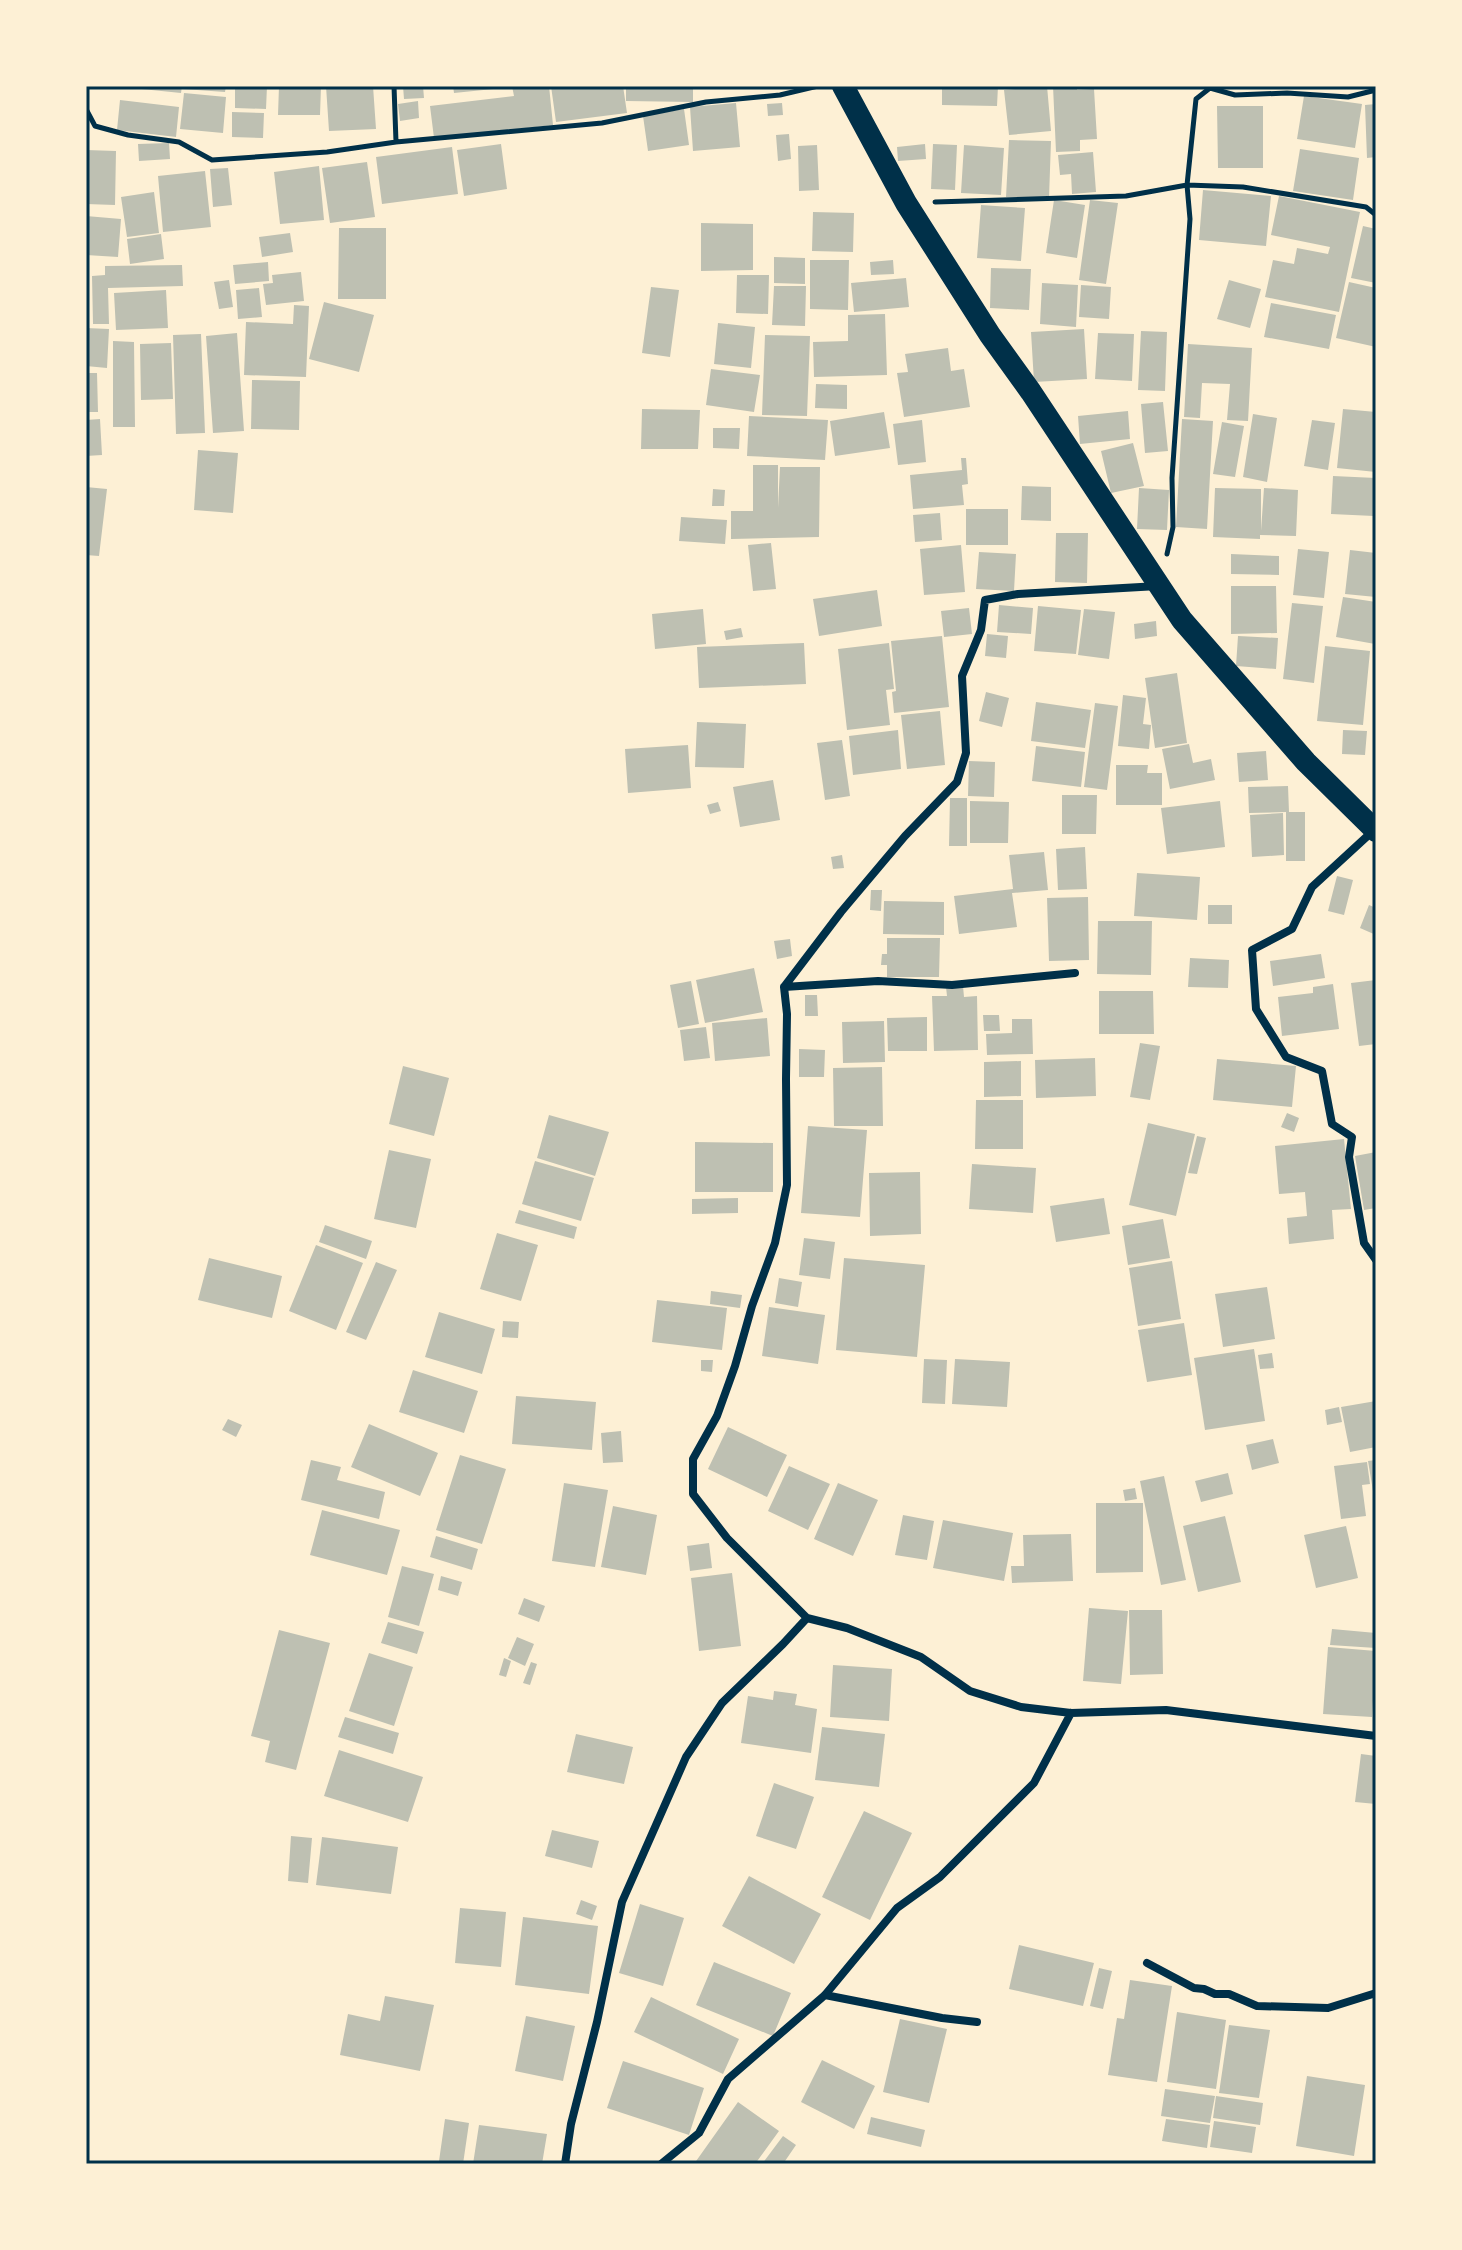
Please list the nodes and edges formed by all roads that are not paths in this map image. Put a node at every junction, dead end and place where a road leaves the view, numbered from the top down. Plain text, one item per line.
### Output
1 (843, 86) edge
2 (1160, 586) junction
3 (1375, 830) edge
4 (1075, 973) dead end
5 (784, 987) junction
6 (1376, 1260) edge
7 (807, 1618) junction
8 (1071, 1713) junction
9 (1376, 1736) edge
10 (1147, 1963) dead end
11 (1376, 1993) edge
12 (825, 1995) junction
13 (977, 2022) dead end
14 (565, 2164) edge
15 (661, 2164) edge

1 - 2 highway
2 - 3 highway
2 - 5 street
3 - 6 street
4 - 5 street
5 - 7 street
7 - 8 street
7 - 14 street
8 - 9 street
8 - 12 street
10 - 11 street
12 - 13 street
12 - 15 street

